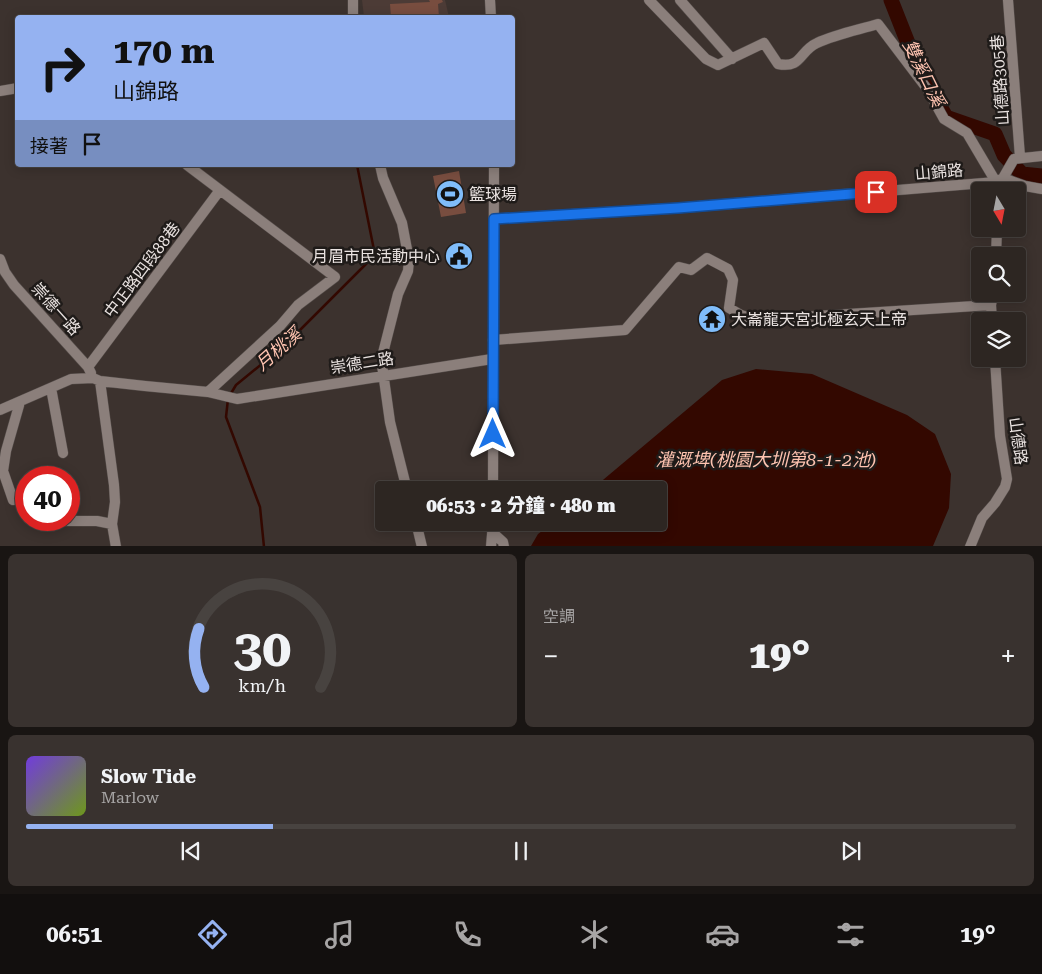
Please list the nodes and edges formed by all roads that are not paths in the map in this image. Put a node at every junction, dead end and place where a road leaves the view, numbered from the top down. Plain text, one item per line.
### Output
1 (353, 0) edge
2 (490, 0) edge
3 (649, 0) edge
4 (680, 0) edge
5 (1008, 0) edge
6 (353, 15) edge
7 (492, 15) edge
8 (732, 59) junction
9 (15, 88) edge
10 (0, 91) edge
11 (1042, 156) edge
12 (1017, 158) junction
13 (190, 167) edge
14 (380, 167) edge
15 (494, 167) edge
16 (1002, 180) edge
17 (1042, 189) edge
18 (220, 190) junction
19 (494, 219) junction
20 (0, 259) edge
21 (992, 302) edge
22 (991, 305) junction
23 (991, 312) edge
24 (492, 340) junction
25 (492, 359) junction
26 (88, 367) junction
27 (996, 367) edge
28 (382, 375) junction
29 (97, 379) junction
30 (51, 388) junction
31 (208, 392) junction
32 (20, 402) junction
33 (0, 410) edge
34 (63, 453) dead end
35 (405, 481) edge
36 (493, 481) edge
37 (13, 500) dead end
38 (80, 521) edge
39 (112, 524) junction
40 (418, 531) edge
41 (493, 531) edge
42 (495, 531) edge
43 (116, 546) edge
44 (422, 546) edge
45 (491, 546) edge
46 (504, 546) edge
47 (970, 546) edge

1 - 6 street
2 - 7 street
3 - 8 street
4 - 8 street
5 - 12 street, 山德路305巷
8 - 16 street
9 - 10 street
11 - 12 street
12 - 16 street
13 - 18 street
14 - 28 street
15 - 19 street
16 - 17 street, 山錦路
16 - 19 street, 山錦路
18 - 26 street, 中正路四段88巷
18 - 31 street
19 - 24 street
20 - 26 street, 崇德一路
21 - 22 street
22 - 23 street
22 - 24 street
24 - 25 street
25 - 28 street, 崇德二路
25 - 36 street
26 - 29 street, 崇德一路
27 - 47 street, 山德路
28 - 31 street, 崇德二路
28 - 35 street
29 - 30 street
29 - 31 street
29 - 39 street, 崇德一路
30 - 32 street
30 - 34 street
32 - 33 street
32 - 37 street
38 - 39 street
39 - 43 street, 崇德一路
40 - 44 street
41 - 45 street
42 - 46 street

